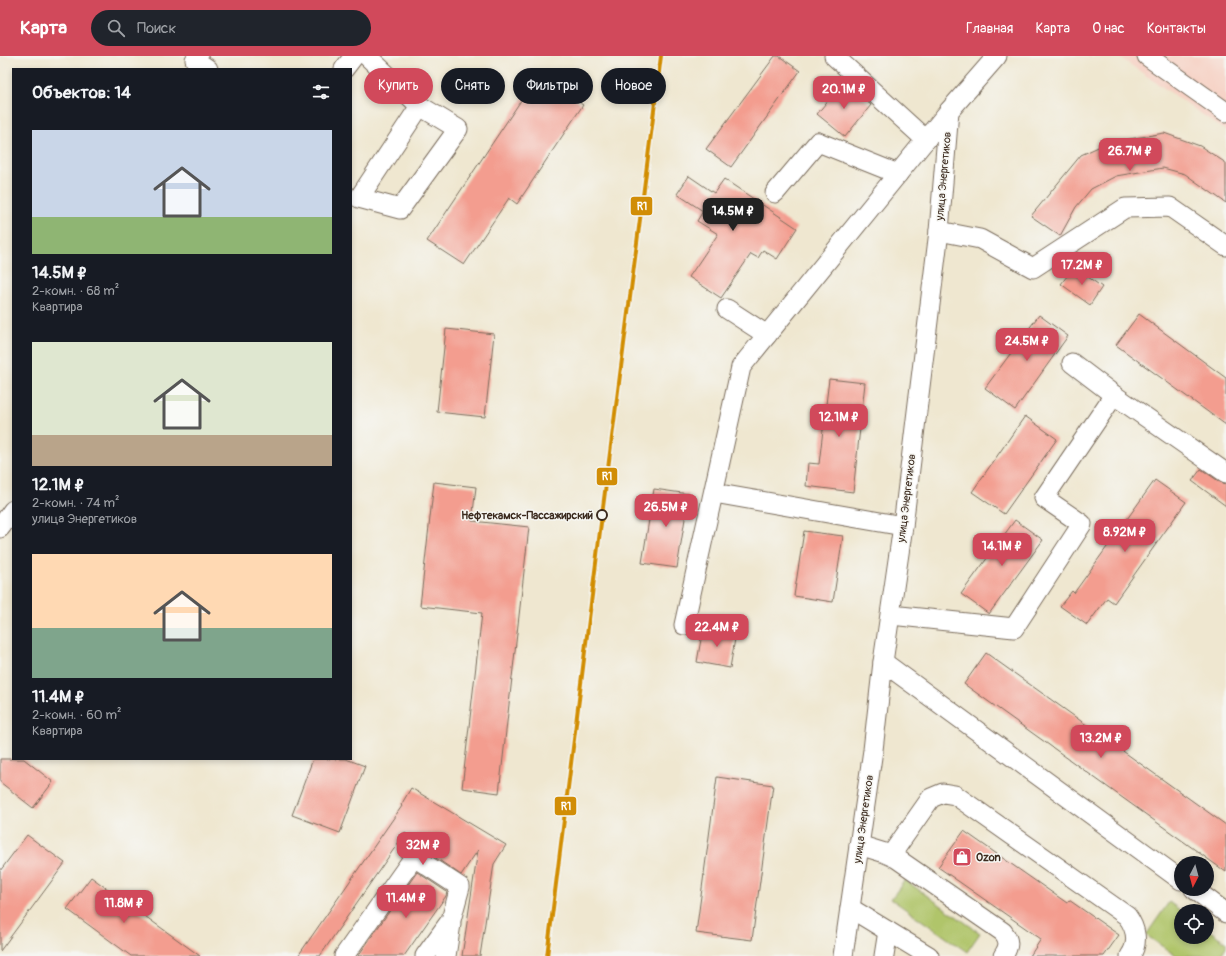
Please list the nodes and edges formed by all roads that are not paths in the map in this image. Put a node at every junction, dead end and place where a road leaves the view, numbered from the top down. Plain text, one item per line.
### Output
1 (198, 56) edge
2 (354, 56) edge
3 (367, 56) edge
4 (834, 56) edge
5 (997, 56) edge
6 (1147, 56) edge
7 (207, 68) edge
8 (345, 68) edge
9 (420, 106) junction
10 (949, 111) junction
11 (1226, 112) edge
12 (926, 140) junction
13 (898, 174) junction
14 (775, 193) dead end
15 (938, 231) junction
16 (1226, 246) edge
17 (727, 309) dead end
18 (767, 335) junction
19 (1072, 363) dead end
20 (1114, 395) junction
21 (1226, 473) edge
22 (714, 493) junction
23 (12, 511) edge
24 (903, 526) junction
25 (0, 528) edge
26 (891, 615) junction
27 (684, 625) dead end
28 (884, 662) junction
29 (859, 845) junction
30 (891, 855) junction
31 (1174, 875) edge
32 (1203, 896) edge
33 (850, 908) junction
34 (1226, 913) edge
35 (451, 920) junction
36 (888, 931) junction
37 (344, 956) edge
38 (425, 956) edge
39 (446, 956) edge
40 (842, 956) edge
41 (884, 956) edge
42 (929, 956) edge
43 (1003, 956) edge
44 (1130, 956) edge

1 - 7 street
2 - 8 street
3 - 9 street
4 - 12 street
5 - 10 street
6 - 11 street
9 - 9 street
10 - 12 street
10 - 15 street, улица Энергетиков
12 - 13 street
13 - 14 street
13 - 18 street
15 - 16 street
15 - 24 street, улица Энергетиков
17 - 18 street
18 - 22 street
19 - 20 street
20 - 21 street
20 - 26 street
22 - 24 street
22 - 27 street
23 - 25 street
24 - 26 street, улица Энергетиков
26 - 28 street, улица Энергетиков
28 - 29 street, улица Энергетиков
28 - 31 street
29 - 30 street
29 - 33 street, улица Энергетиков
30 - 43 street
30 - 44 street
32 - 34 street
33 - 36 street
33 - 40 street, улица Энергетиков
35 - 37 street
35 - 38 street
35 - 39 street
36 - 41 street
36 - 42 street

